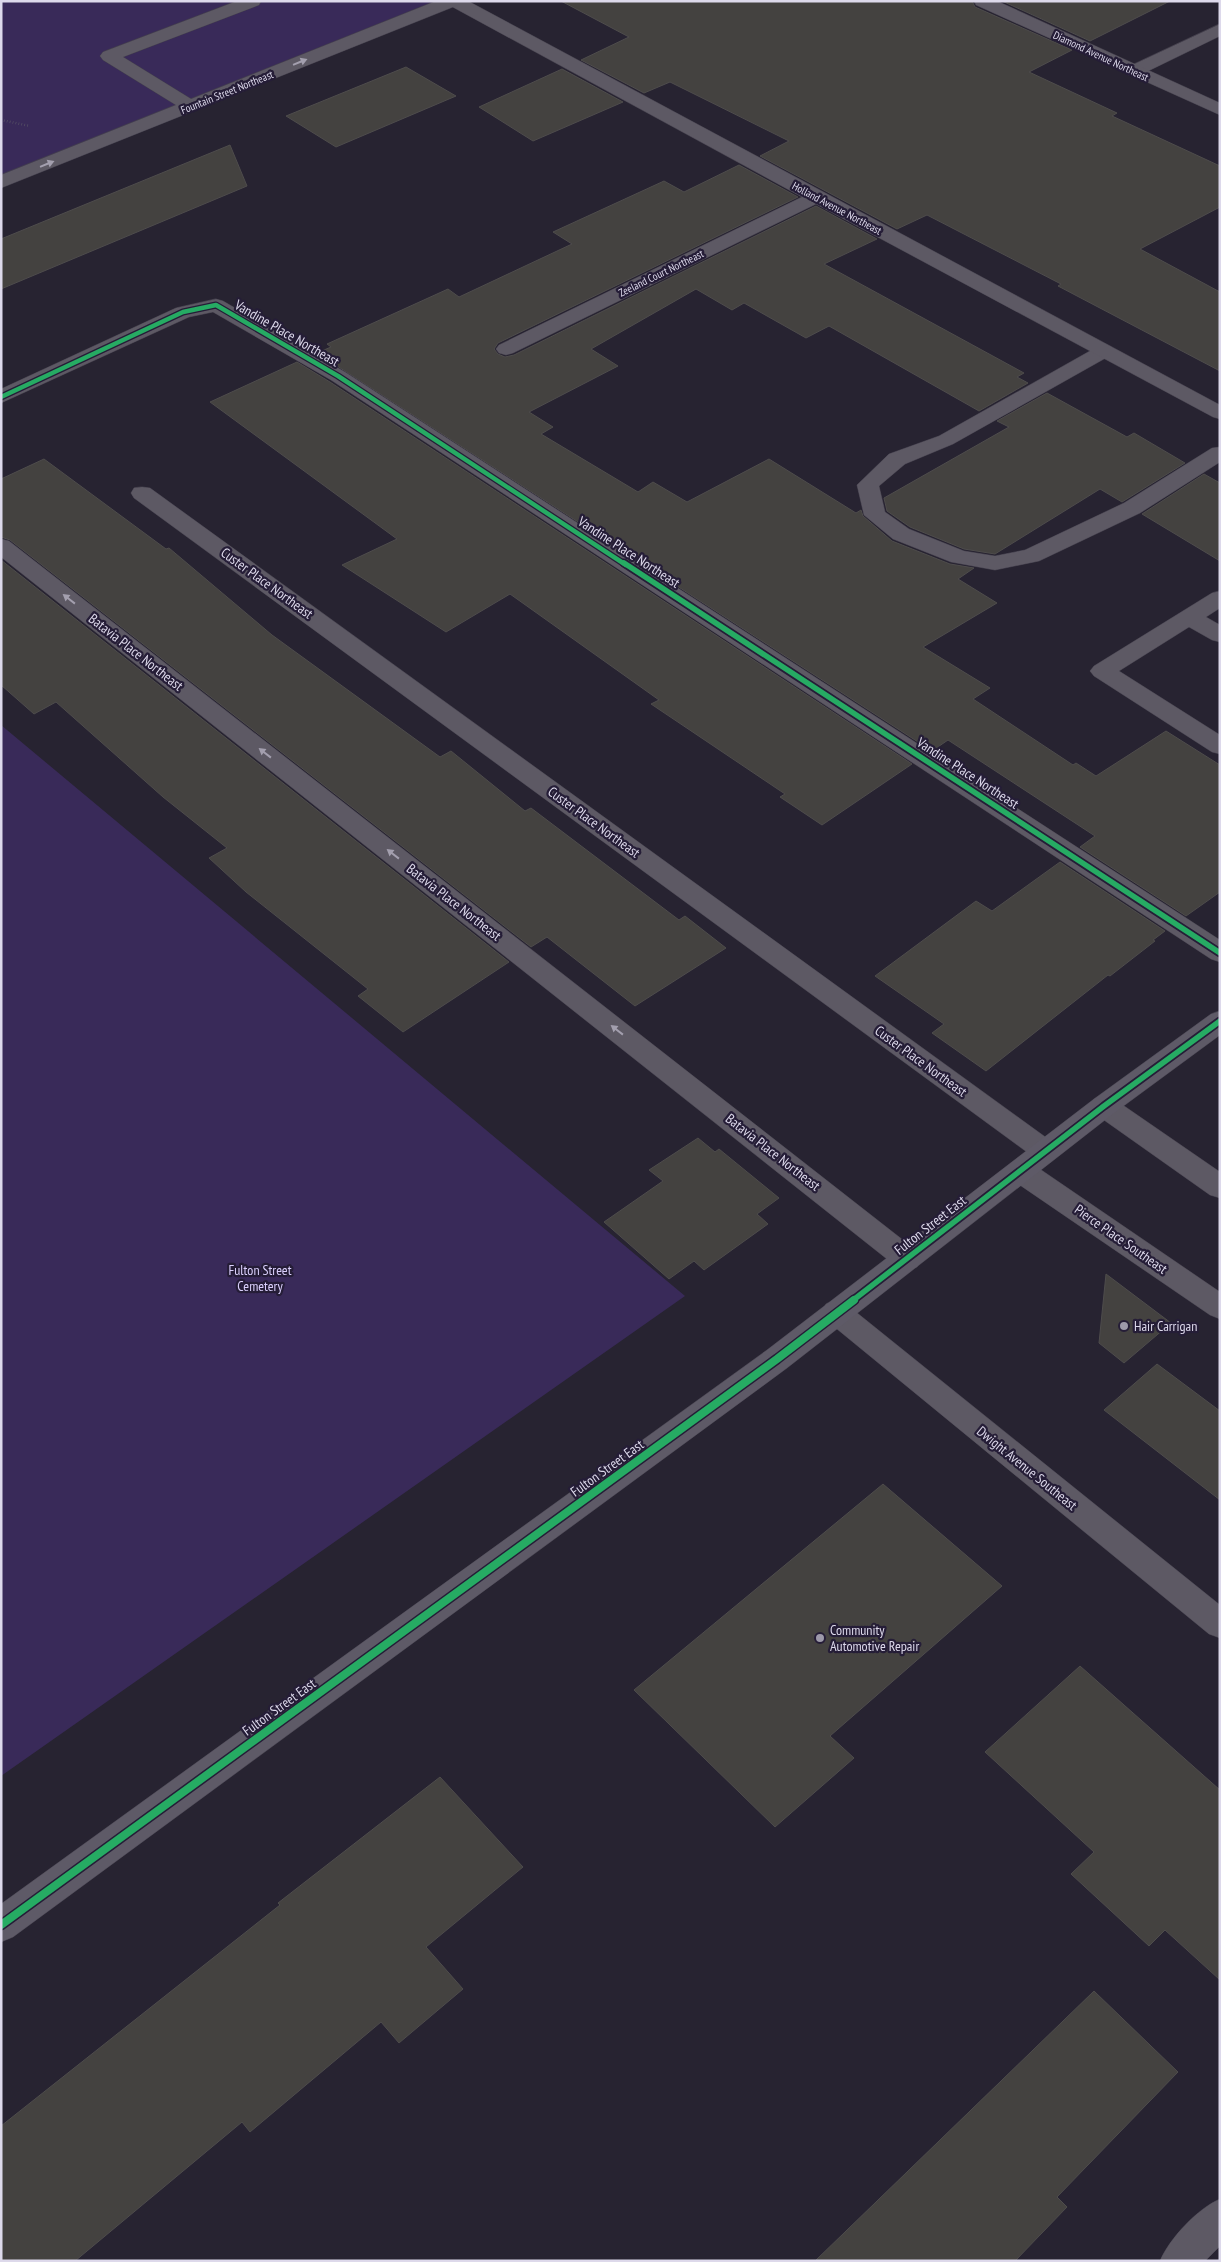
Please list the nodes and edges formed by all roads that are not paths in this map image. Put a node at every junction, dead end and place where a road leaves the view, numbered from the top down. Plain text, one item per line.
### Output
1 (253, 1) edge
2 (454, 1) edge
3 (982, 1) edge
4 (1220, 29) edge
5 (1134, 72) junction
6 (190, 106) junction
7 (1220, 110) edge
8 (1, 182) edge
9 (816, 197) junction
10 (506, 349) dead end
11 (1104, 351) junction
12 (1, 397) edge
13 (1220, 413) edge
14 (1220, 453) edge
15 (142, 493) dead end
16 (1, 546) edge
17 (1220, 598) edge
18 (1189, 617) junction
19 (1220, 635) edge
20 (1220, 746) edge
21 (1220, 953) edge
22 (1220, 1022) edge
23 (1104, 1106) junction
24 (1045, 1151) junction
25 (1021, 1171) junction
26 (1220, 1187) edge
27 (907, 1259) junction
28 (1220, 1307) edge
29 (836, 1312) junction
30 (1220, 1624) edge
31 (1, 1925) edge
32 (1220, 2218) edge
33 (1180, 2261) edge

1 - 6 street
6 -> 2 street, Fountain Street Northeast
2 - 9 street, Holland Avenue Northeast
3 - 5 street, Diamond Avenue Northeast
4 - 5 street
5 - 7 street, Diamond Avenue Northeast
8 -> 6 street, Fountain Street Northeast
9 - 10 street, Zeeland Court Northeast
9 - 11 street, Holland Avenue Northeast
11 - 13 street, Holland Avenue Northeast
11 - 14 street
12 - 21 street, Vandine Place Northeast
15 - 24 street, Custer Place Northeast
27 -> 16 street, Batavia Place Northeast
17 - 18 street
18 - 19 street
18 - 20 street
22 - 23 main road, Fulton Street East
23 - 24 main road, Fulton Street East
23 - 26 street
24 - 25 main road, Fulton Street East
25 - 27 main road, Fulton Street East
25 - 28 street, Pierce Place Southeast
27 - 29 main road, Fulton Street East
29 - 30 street, Dwight Avenue Southeast
29 - 31 main road, Fulton Street East
32 - 33 street

